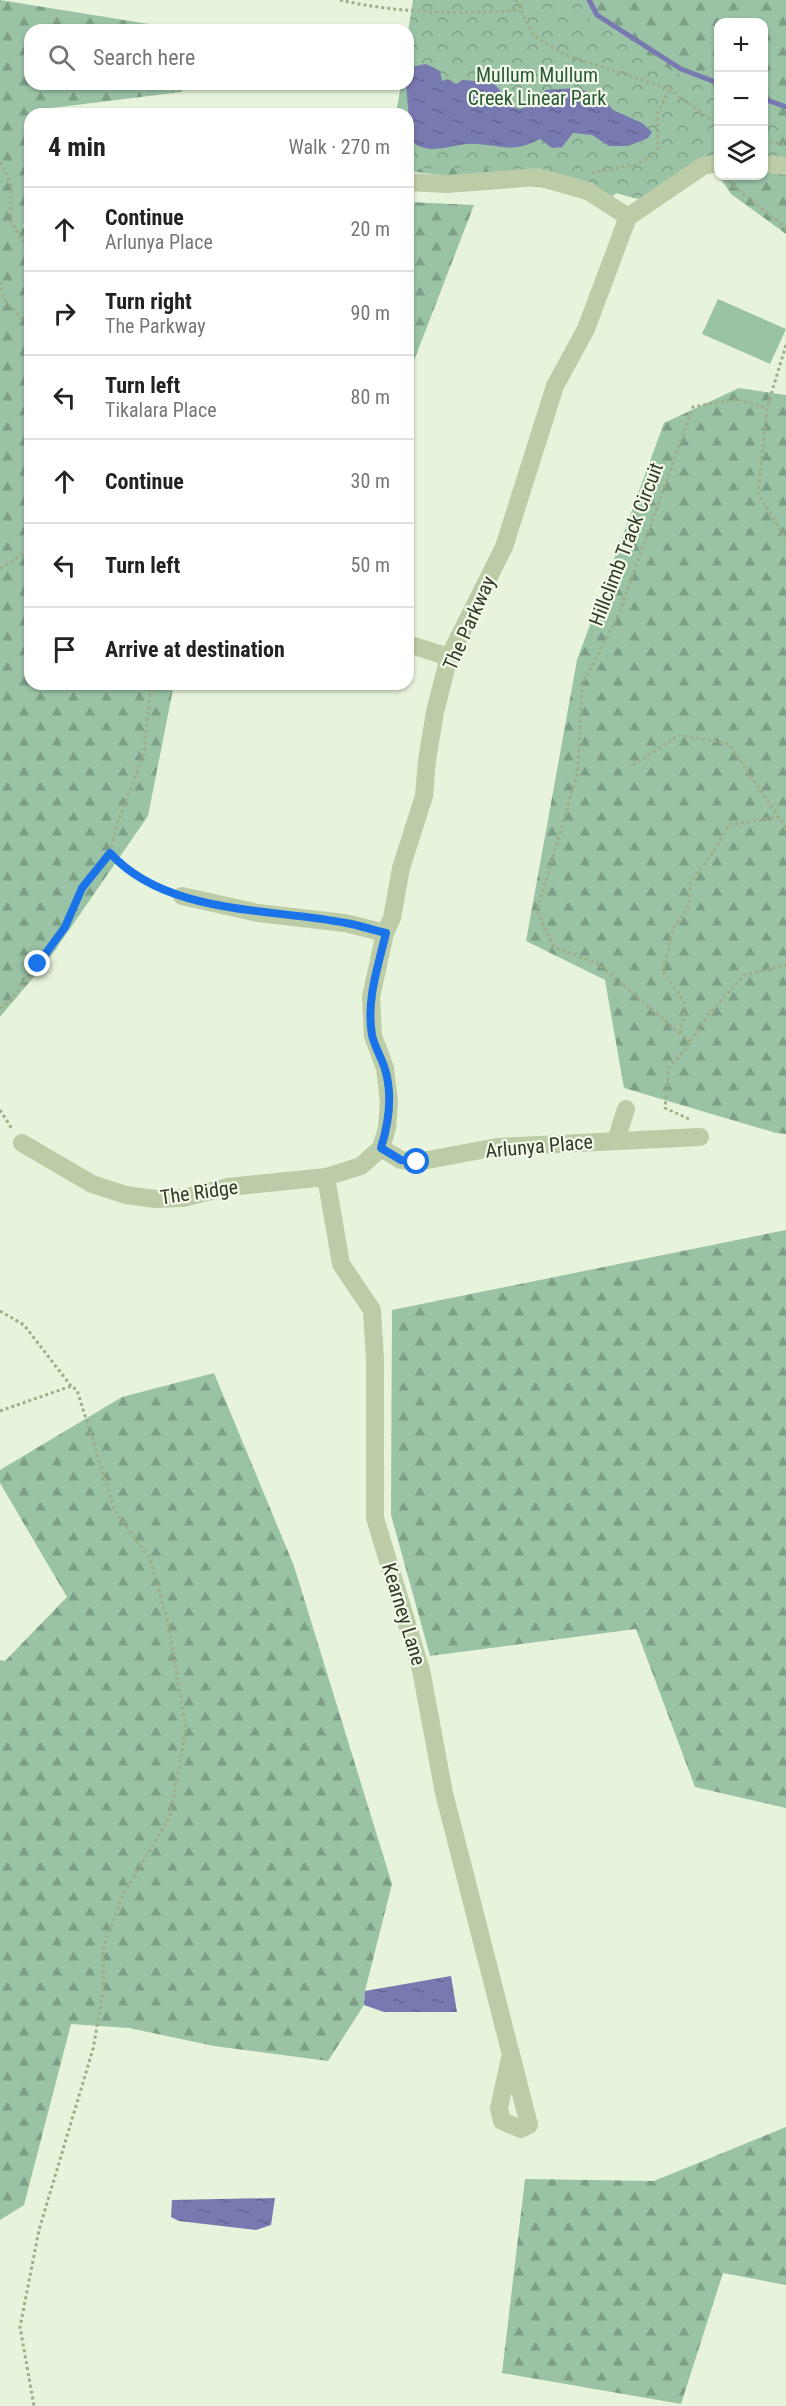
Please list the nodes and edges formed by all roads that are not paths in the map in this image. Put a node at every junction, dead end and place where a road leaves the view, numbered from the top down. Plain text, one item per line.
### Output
1 (714, 164) edge
2 (768, 164) edge
3 (786, 166) edge
4 (414, 183) edge
5 (628, 217) junction
6 (414, 646) edge
7 (449, 657) junction
8 (182, 896) road end
9 (386, 933) junction
10 (626, 1109) dead end
11 (700, 1137) road end
12 (616, 1140) junction
13 (22, 1143) road end
14 (381, 1148) junction
15 (326, 1177) junction
16 (511, 2054) dead end

1 - 5 street
2 - 3 street
4 - 5 street
5 - 7 street, The Parkway
6 - 7 street
7 - 9 street, The Parkway
8 - 9 street
9 - 14 street, The Parkway
10 - 12 street
11 - 12 street, Arlunya Place
12 - 14 street, Arlunya Place
13 - 15 street, The Ridge
14 - 15 street, The Ridge
15 - 16 street, Kearney Lane

